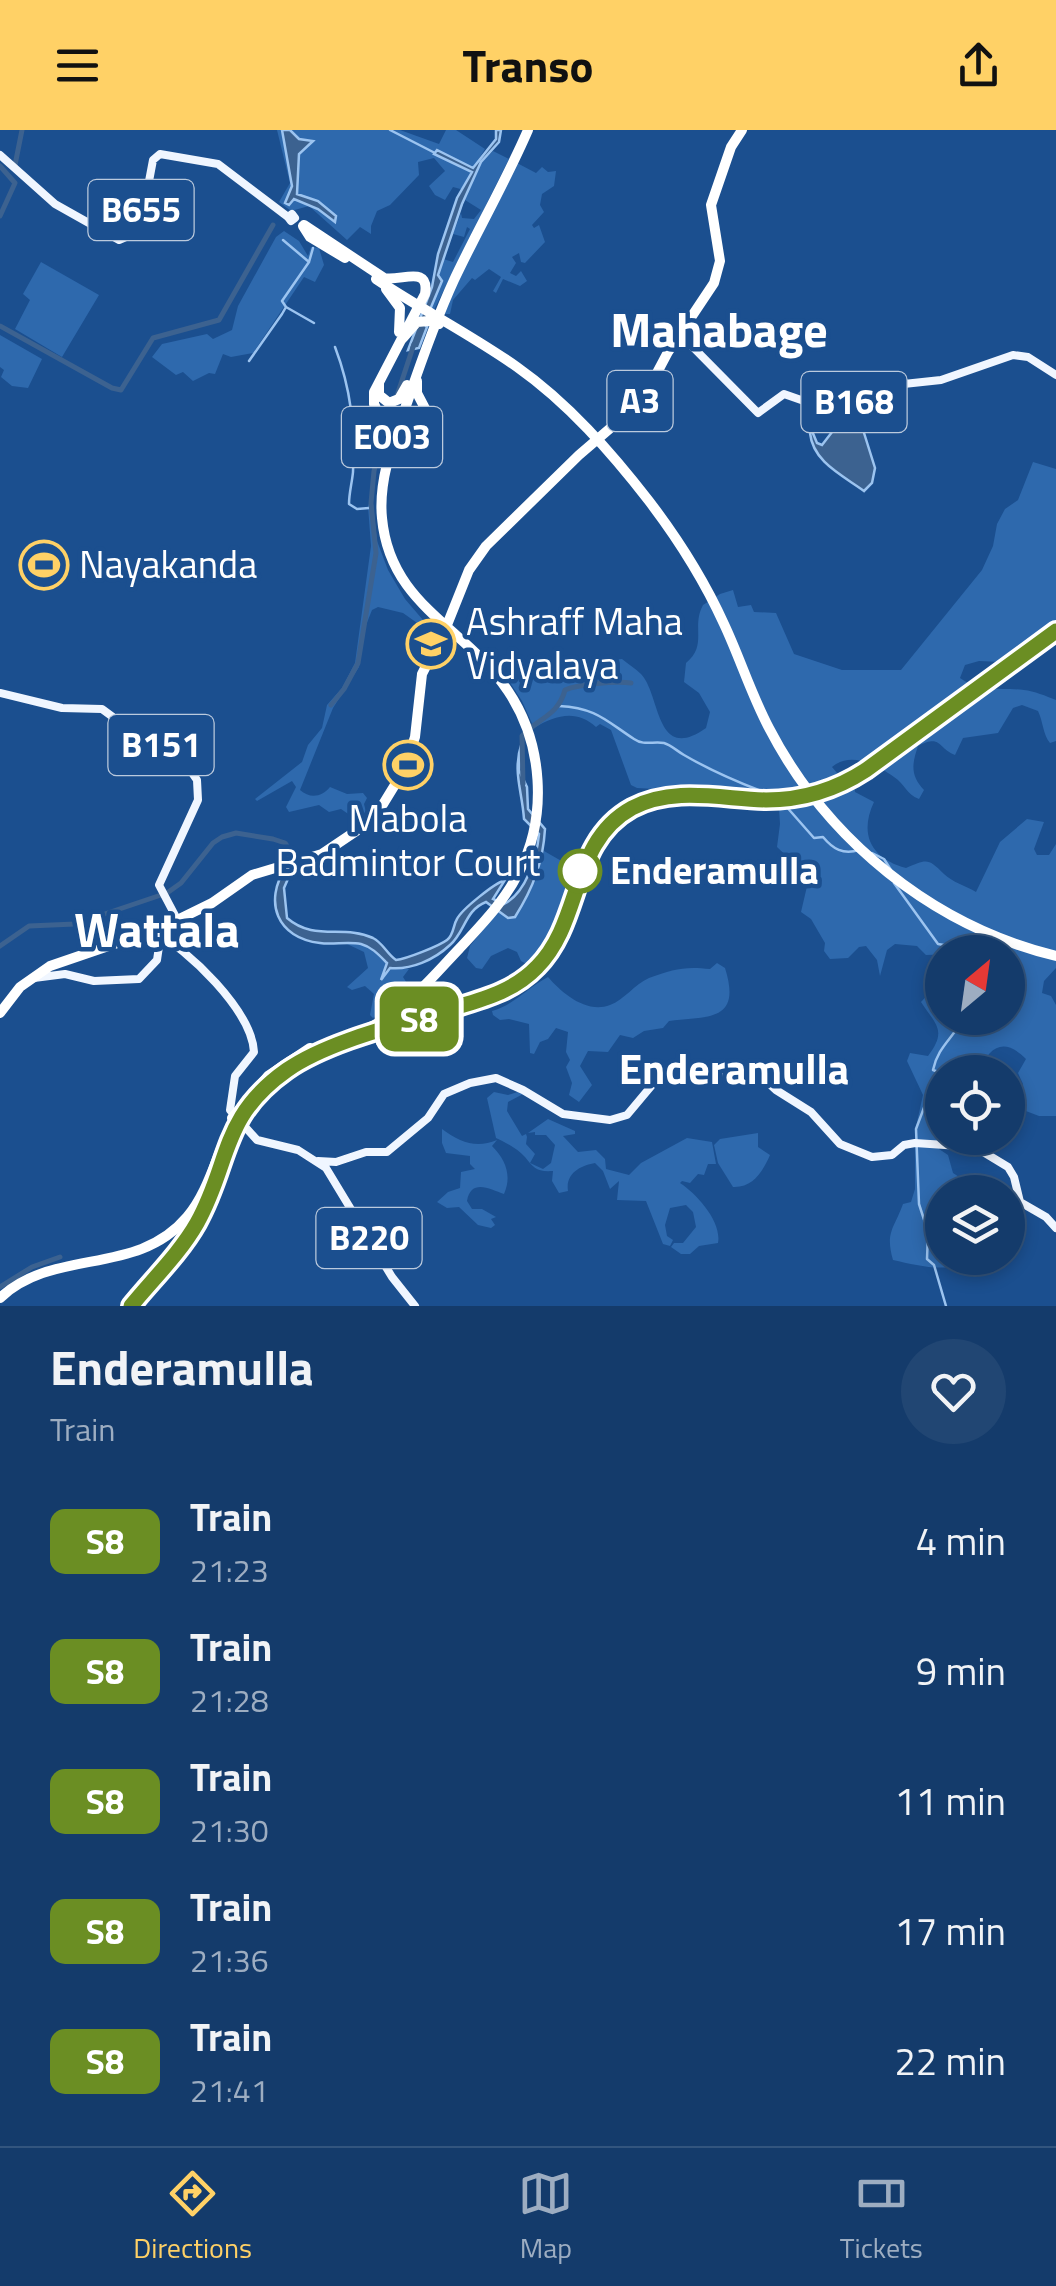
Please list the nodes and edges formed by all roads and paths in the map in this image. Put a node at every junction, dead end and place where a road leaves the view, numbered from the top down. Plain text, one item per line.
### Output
1 (526, 130) edge
2 (741, 130) edge
3 (0, 155) edge
4 (298, 223) junction
5 (377, 278) junction
6 (426, 309) junction
7 (679, 333) junction
8 (399, 340) junction
9 (476, 342) junction
10 (424, 349) junction
11 (1056, 375) edge
12 (381, 377) junction
13 (416, 428) junction
14 (391, 451) junction
15 (379, 520) junction
16 (0, 693) edge
17 (522, 719) junction
18 (490, 915) junction
19 (178, 920) junction
20 (158, 931) junction
21 (1056, 955) edge
22 (31, 977) junction
23 (0, 1011) edge
24 (378, 1021) junction
25 (318, 1161) junction
26 (1056, 1228) edge
27 (0, 1296) edge
28 (415, 1306) edge

1 - 10 highway, E003
2 - 7 highway, A3
3 - 4 main road, B655
4 - 5 highway
4 - 5 highway
5 - 6 highway, bridge
5 - 8 highway, bridge
5 - 8 highway
5 - 9 highway, bridge
6 - 8 highway, bridge
6 - 21 highway, bridge
7 - 11 main road, B168
7 - 19 highway, A3
8 - 9 highway, bridge
8 - 12 highway
8 - 13 highway, bridge
9 - 21 highway, bridge
10 - 12 highway
10 - 13 highway
10 - 14 highway, E003
10 - 15 highway, E003
12 - 15 highway
13 - 14 highway
14 - 17 highway, E003
15 - 17 highway, E003
16 - 19 main road, B151
17 - 18 highway, E003
18 - 24 highway, E003
18 - 24 highway, E003
19 - 20 highway, A3
19 - 22 highway, A3
20 - 22 highway, A3
20 - 22 main road
20 - 25 main road
22 - 23 highway, A3
24 - 27 highway, E003, bridge
25 - 26 main road
25 - 28 main road, B220

